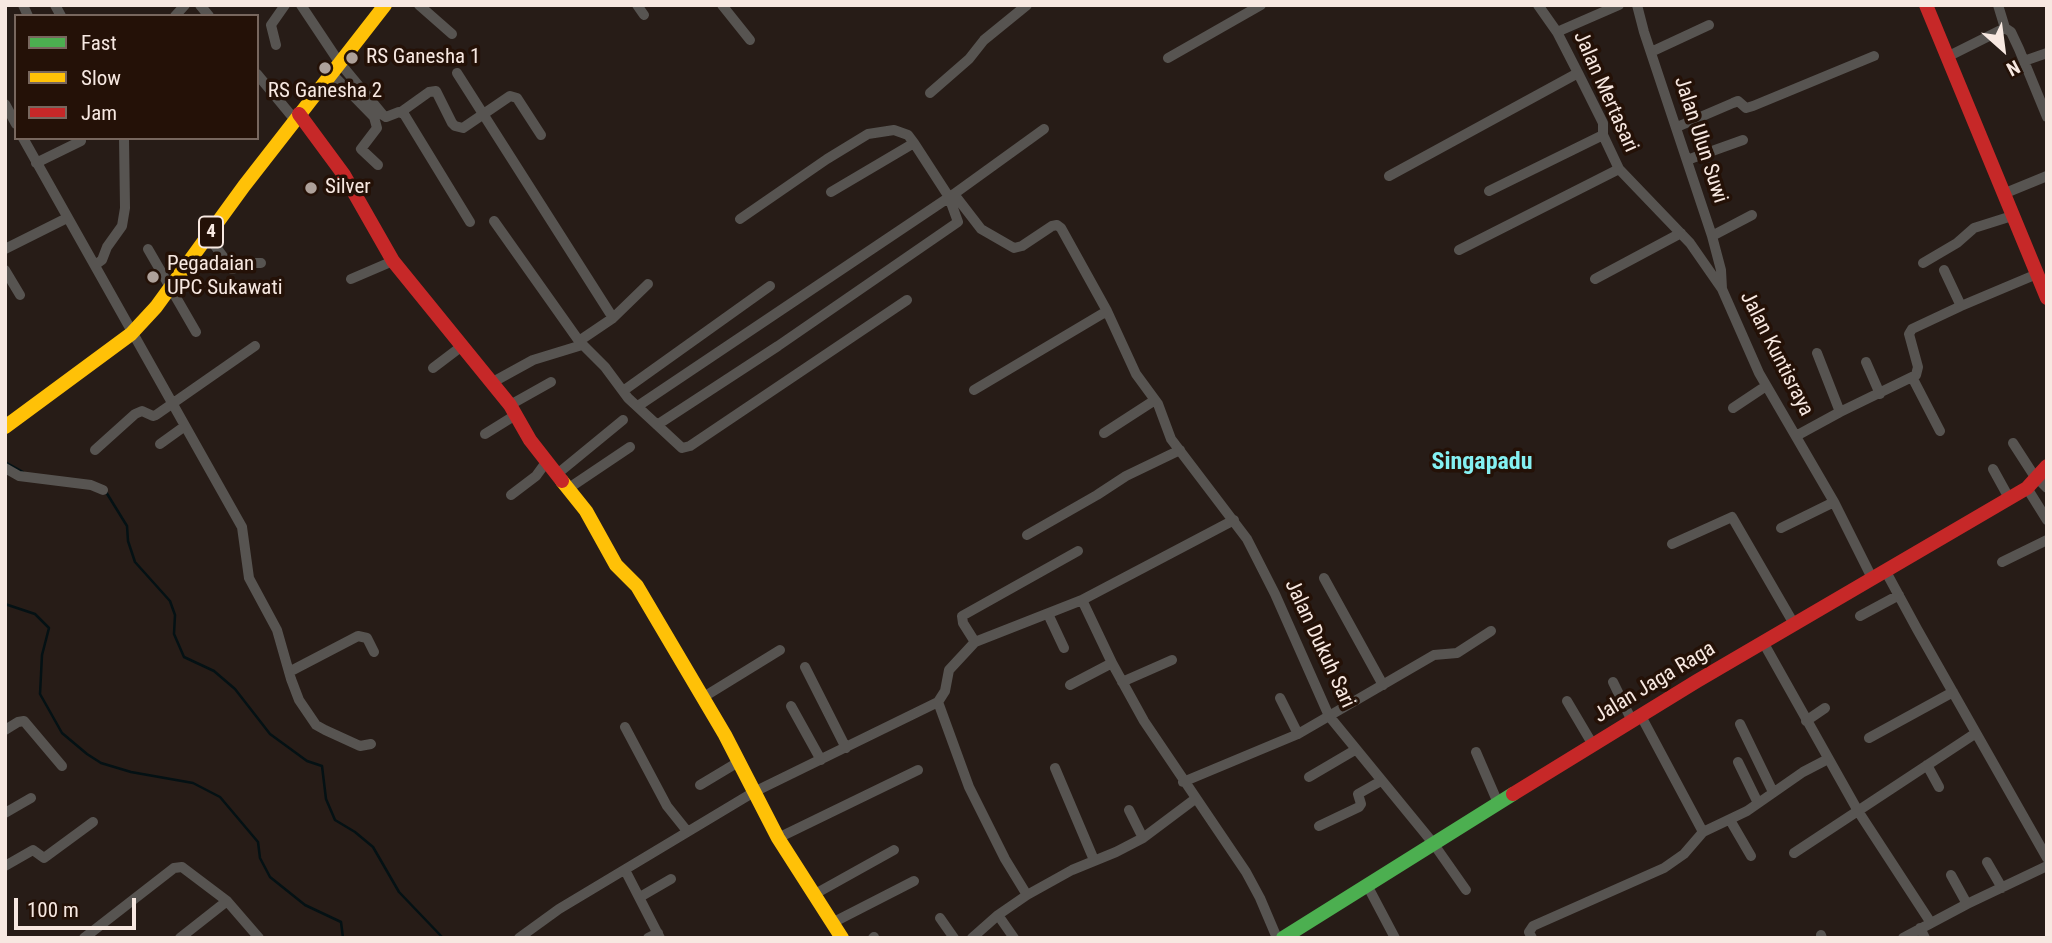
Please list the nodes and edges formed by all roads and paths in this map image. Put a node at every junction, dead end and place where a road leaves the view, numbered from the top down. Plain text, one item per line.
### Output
1 (285, 5) edge
2 (301, 5) edge
3 (385, 5) edge
4 (419, 5) edge
5 (637, 5) edge
6 (722, 5) edge
7 (1027, 5) edge
8 (1261, 5) edge
9 (1538, 5) edge
10 (1619, 5) edge
11 (1637, 5) edge
12 (1926, 5) edge
13 (1998, 5) edge
14 (644, 15) dead end
15 (1709, 25) dead end
16 (2006, 28) junction
17 (1557, 32) junction
18 (452, 34) dead end
19 (750, 40) dead end
20 (276, 45) dead end
21 (1651, 51) junction
22 (2047, 52) edge
23 (1874, 56) dead end
24 (1947, 57) junction
25 (1168, 58) dead end
26 (2025, 61) junction
27 (335, 71) junction
28 (457, 73) dead end
29 (1578, 73) junction
30 (259, 76) edge
31 (930, 93) dead end
32 (2043, 96) edge
33 (5, 104) edge
34 (401, 112) junction
35 (484, 115) junction
36 (297, 117) junction
37 (2047, 117) edge
38 (14, 120) edge
39 (1677, 127) junction
40 (1044, 129) dead end
41 (541, 135) dead end
42 (1603, 135) junction
43 (24, 140) edge
44 (124, 140) edge
45 (1743, 140) dead end
46 (80, 141) dead end
47 (914, 143) junction
48 (1688, 160) junction
49 (36, 163) junction
50 (378, 165) dead end
51 (1619, 169) junction
52 (1389, 176) dead end
53 (2047, 176) edge
54 (1489, 191) dead end
55 (831, 192) dead end
56 (2003, 194) junction
57 (951, 196) junction
58 (1752, 215) dead end
59 (2012, 216) junction
60 (66, 218) junction
61 (740, 219) dead end
62 (494, 221) dead end
63 (470, 222) dead end
64 (1681, 233) junction
65 (208, 236) junction
66 (1712, 236) junction
67 (5, 249) edge
68 (148, 249) dead end
69 (1459, 250) dead end
70 (393, 261) junction
71 (261, 263) dead end
72 (1923, 263) dead end
73 (94, 265) junction
74 (5, 270) edge
75 (1944, 270) dead end
76 (2037, 274) junction
77 (351, 279) dead end
78 (1595, 279) dead end
79 (648, 284) dead end
80 (770, 286) dead end
81 (171, 287) junction
82 (1722, 289) junction
83 (20, 295) dead end
84 (2046, 296) edge
85 (907, 300) dead end
86 (1961, 306) junction
87 (1107, 311) junction
88 (613, 318) junction
89 (196, 332) dead end
90 (131, 334) junction
91 (580, 343) junction
92 (255, 346) dead end
93 (462, 346) junction
94 (1817, 353) dead end
95 (1866, 362) dead end
96 (433, 368) dead end
97 (1912, 377) junction
98 (493, 382) junction
99 (551, 382) dead end
100 (1766, 386) junction
101 (974, 390) dead end
102 (623, 391) junction
103 (1880, 394) junction
104 (1155, 400) junction
105 (173, 403) junction
106 (638, 406) junction
107 (1733, 408) dead end
108 (512, 410) junction
109 (1840, 412) junction
110 (623, 420) dead end
111 (657, 425) junction
112 (5, 426) edge
113 (185, 426) junction
114 (1940, 431) dead end
115 (1104, 433) dead end
116 (485, 434) dead end
117 (1796, 436) junction
118 (2013, 443) dead end
119 (160, 444) dead end
120 (630, 447) dead end
121 (95, 450) dead end
122 (1180, 450) junction
123 (547, 461) junction
124 (2047, 466) edge
125 (5, 468) edge
126 (1993, 469) dead end
127 (556, 475) junction
128 (2035, 484) edge
129 (569, 488) junction
130 (103, 490) dead end
131 (511, 495) dead end
132 (2008, 498) junction
133 (1834, 502) junction
134 (1234, 520) junction
135 (2047, 520) edge
136 (1781, 527) dead end
137 (1027, 535) dead end
138 (2047, 540) edge
139 (1672, 544) dead end
140 (1077, 551) dead end
141 (2002, 562) dead end
142 (1885, 569) junction
143 (1324, 578) dead end
144 (1871, 578) junction
145 (1899, 595) junction
146 (1082, 600) junction
147 (1048, 614) junction
148 (1860, 615) dead end
149 (1794, 624) junction
150 (1491, 631) dead end
151 (975, 642) junction
152 (1763, 642) junction
153 (1064, 649) dead end
154 (780, 650) dead end
155 (374, 652) dead end
156 (1172, 660) dead end
157 (1112, 663) junction
158 (805, 667) dead end
159 (289, 672) junction
160 (1122, 682) junction
161 (1613, 682) dead end
162 (1070, 685) dead end
163 (1383, 685) junction
164 (1954, 692) junction
165 (702, 698) junction
166 (1280, 698) dead end
167 (1567, 701) dead end
168 (938, 702) junction
169 (791, 705) dead end
170 (1825, 708) dead end
171 (1329, 716) junction
172 (1637, 719) junction
173 (1806, 721) junction
174 (1740, 724) dead end
175 (625, 727) dead end
176 (5, 730) edge
177 (1976, 733) junction
178 (1298, 734) junction
179 (1869, 738) dead end
180 (372, 744) dead end
181 (1593, 745) junction
182 (846, 748) junction
183 (1355, 750) junction
184 (1476, 752) dead end
185 (1828, 759) junction
186 (821, 760) junction
187 (740, 761) junction
188 (1738, 762) dead end
189 (1927, 765) junction
190 (62, 766) dead end
191 (1055, 768) dead end
192 (918, 770) dead end
193 (1308, 777) dead end
194 (1381, 781) junction
195 (1183, 782) junction
196 (700, 785) dead end
197 (1938, 787) dead end
198 (754, 792) junction
199 (1773, 792) junction
200 (31, 798) dead end
201 (1195, 799) junction
202 (1498, 803) junction
203 (1758, 803) junction
204 (1129, 810) dead end
205 (1858, 811) junction
206 (5, 813) edge
207 (1730, 820) junction
208 (93, 822) dead end
209 (1319, 826) dead end
210 (687, 831) junction
211 (1703, 832) junction
212 (778, 838) junction
213 (1143, 838) junction
214 (1433, 843) junction
215 (894, 850) dead end
216 (1794, 853) dead end
217 (1751, 856) dead end
218 (2047, 858) edge
219 (1094, 860) junction
220 (1987, 862) dead end
221 (5, 866) edge
222 (2047, 866) edge
223 (625, 870) junction
224 (1951, 875) dead end
225 (671, 879) dead end
226 (914, 880) dead end
227 (1367, 885) junction
228 (2002, 888) junction
229 (1466, 890) dead end
230 (815, 894) junction
231 (1027, 895) junction
232 (640, 897) junction
233 (227, 901) junction
234 (1966, 904) junction
235 (998, 915) junction
236 (940, 918) dead end
237 (832, 923) junction
238 (1931, 923) junction
239 (1923, 933) edge
240 (655, 936) edge
241 (83, 938) edge
242 (180, 938) edge
243 (260, 938) edge
244 (519, 938) edge
245 (842, 938) edge
246 (954, 938) edge
247 (972, 938) edge
248 (1014, 938) edge
249 (1277, 938) edge
250 (1283, 938) edge
251 (1395, 938) edge
252 (1532, 938) edge
253 (1903, 938) edge

1 - 20 street
2 - 27 street
3 - 27 main road, 4
4 - 18 street
5 - 14 street
6 - 19 street
7 - 31 street
8 - 25 street
9 - 17 street, Jalan Mertasari
10 - 17 street
11 - 21 street, Jalan Ulun Suwi
12 - 24 main road
13 - 16 street
15 - 21 street
16 - 24 street
16 - 26 street
17 - 29 street, Jalan Mertasari
21 - 39 street, Jalan Ulun Suwi
22 - 26 street
23 - 39 street
24 - 56 main road
26 - 32 street
27 - 34 street
27 - 36 main road, 4
27 - 50 street
28 - 35 street
29 - 42 street, Jalan Mertasari
29 - 52 street
30 - 36 street
32 - 37 street
33 - 38 street
34 - 35 street
34 - 63 street
35 - 41 street
35 - 88 street
36 - 65 main road, 4
36 - 70 main road
39 - 48 street, Jalan Ulun Suwi
40 - 57 street
42 - 51 street, Jalan Mertasari
42 - 54 street
43 - 49 street
44 - 73 street
45 - 48 street
46 - 49 street
47 - 55 street
47 - 57 street
47 - 61 street
48 - 66 street, Jalan Ulun Suwi
49 - 60 street
51 - 64 street, Jalan Mertasari
51 - 69 street
53 - 56 street
56 - 59 main road
57 - 87 street, Jalan Dukuh Sari
57 - 106 street
57 - 111 street
58 - 66 street
59 - 72 street
59 - 76 main road
60 - 67 street
60 - 73 street
62 - 91 street
64 - 78 street
64 - 82 street, Jalan Mertasari
65 - 71 street
65 - 81 main road, 4
66 - 82 street, Jalan Ulun Suwi
68 - 81 street
70 - 77 street
70 - 93 main road
73 - 90 street
74 - 83 street
75 - 86 street
76 - 84 main road
76 - 86 street
79 - 88 street
80 - 102 street
81 - 89 street
81 - 90 main road, 4
82 - 100 street, Jalan Kuntisraya
85 - 111 street
86 - 97 street
87 - 101 street
87 - 104 street, Jalan Dukuh Sari
88 - 91 street
90 - 105 street
90 - 112 main road, 4
91 - 98 street
91 - 102 street
92 - 105 street
93 - 96 street
93 - 98 main road
94 - 109 street
95 - 103 street
97 - 103 street, Jalan Kuntisraya
97 - 114 street
98 - 108 main road
99 - 108 street
100 - 107 street
100 - 117 street, Jalan Kuntisraya
102 - 106 street
103 - 109 street, Jalan Kuntisraya
104 - 115 street
104 - 122 street, Jalan Dukuh Sari
105 - 113 street
105 - 121 street
106 - 111 street
108 - 116 street
108 - 123 main road
109 - 117 street, Jalan Kuntisraya
110 - 127 street
113 - 119 street
113 - 159 street
117 - 133 street, Jalan Kuntisraya
118 - 128 street
120 - 129 street
122 - 134 street, Jalan Dukuh Sari
122 - 137 street
123 - 127 main road
123 - 131 street
124 - 128 main road, Jalan Jaga Raga
125 - 130 street
126 - 132 street
127 - 129 main road
128 - 132 main road, Jalan Jaga Raga
128 - 135 street
129 - 165 main road
132 - 142 main road, Jalan Jaga Raga
133 - 136 street
133 - 144 street, Jalan Kuntisraya
134 - 146 street
134 - 171 street, Jalan Dukuh Sari
138 - 141 street
139 - 149 street
140 - 151 street
142 - 144 main road, Jalan Jaga Raga
142 - 145 street
143 - 163 street
144 - 149 main road, Jalan Jaga Raga
145 - 148 street
145 - 164 street
146 - 147 street
146 - 157 street
147 - 151 street
147 - 153 street
149 - 152 main road, Jalan Jaga Raga
150 - 163 street
151 - 168 street
152 - 172 main road, Jalan Jaga Raga
152 - 173 street
154 - 165 street
155 - 159 street
156 - 160 street
157 - 160 street
157 - 162 street
158 - 182 street
159 - 180 street
160 - 195 street
161 - 172 street
163 - 171 street
164 - 177 street
164 - 179 street
165 - 187 main road
166 - 178 street
167 - 181 street
168 - 182 street
168 - 231 street
169 - 186 street
170 - 173 street
171 - 178 street
171 - 183 street, Jalan Dukuh Sari
172 - 181 main road, Jalan Jaga Raga
172 - 211 street
173 - 185 street
174 - 199 street
175 - 210 street
176 - 190 street
177 - 189 street
177 - 218 street
178 - 195 street
181 - 202 main road, Jalan Jaga Raga
182 - 186 street
183 - 193 street
183 - 194 street, Jalan Dukuh Sari
184 - 202 street
185 - 199 street
185 - 205 street
186 - 198 street
187 - 196 street
187 - 198 main road
188 - 203 street
189 - 197 street
189 - 205 street
191 - 219 street
192 - 212 street
194 - 209 street
194 - 214 street, Jalan Dukuh Sari
195 - 201 street
198 - 210 street
198 - 212 main road
199 - 203 street
200 - 206 street
201 - 213 street
201 - 249 street
202 - 214 main road, Jalan Jaga Raga
203 - 207 street
204 - 213 street
205 - 216 street
205 - 238 street
207 - 211 street
207 - 217 street
208 - 221 street
210 - 223 street
211 - 252 street
212 - 230 main road
213 - 219 street
214 - 227 main road, Jalan Jaga Raga
214 - 229 street, Jalan Dukuh Sari
215 - 230 street
219 - 231 street
220 - 228 street
222 - 228 street
223 - 232 street
223 - 244 street
224 - 234 street
225 - 232 street
226 - 237 street
227 - 250 main road, Jalan Jaga Raga
227 - 251 street
228 - 234 street
230 - 237 main road
231 - 235 street
232 - 240 street
233 - 241 street
233 - 242 street
233 - 243 street
234 - 238 street
235 - 247 street
235 - 248 street
236 - 246 street
237 - 245 main road
238 - 239 street
239 - 253 street

